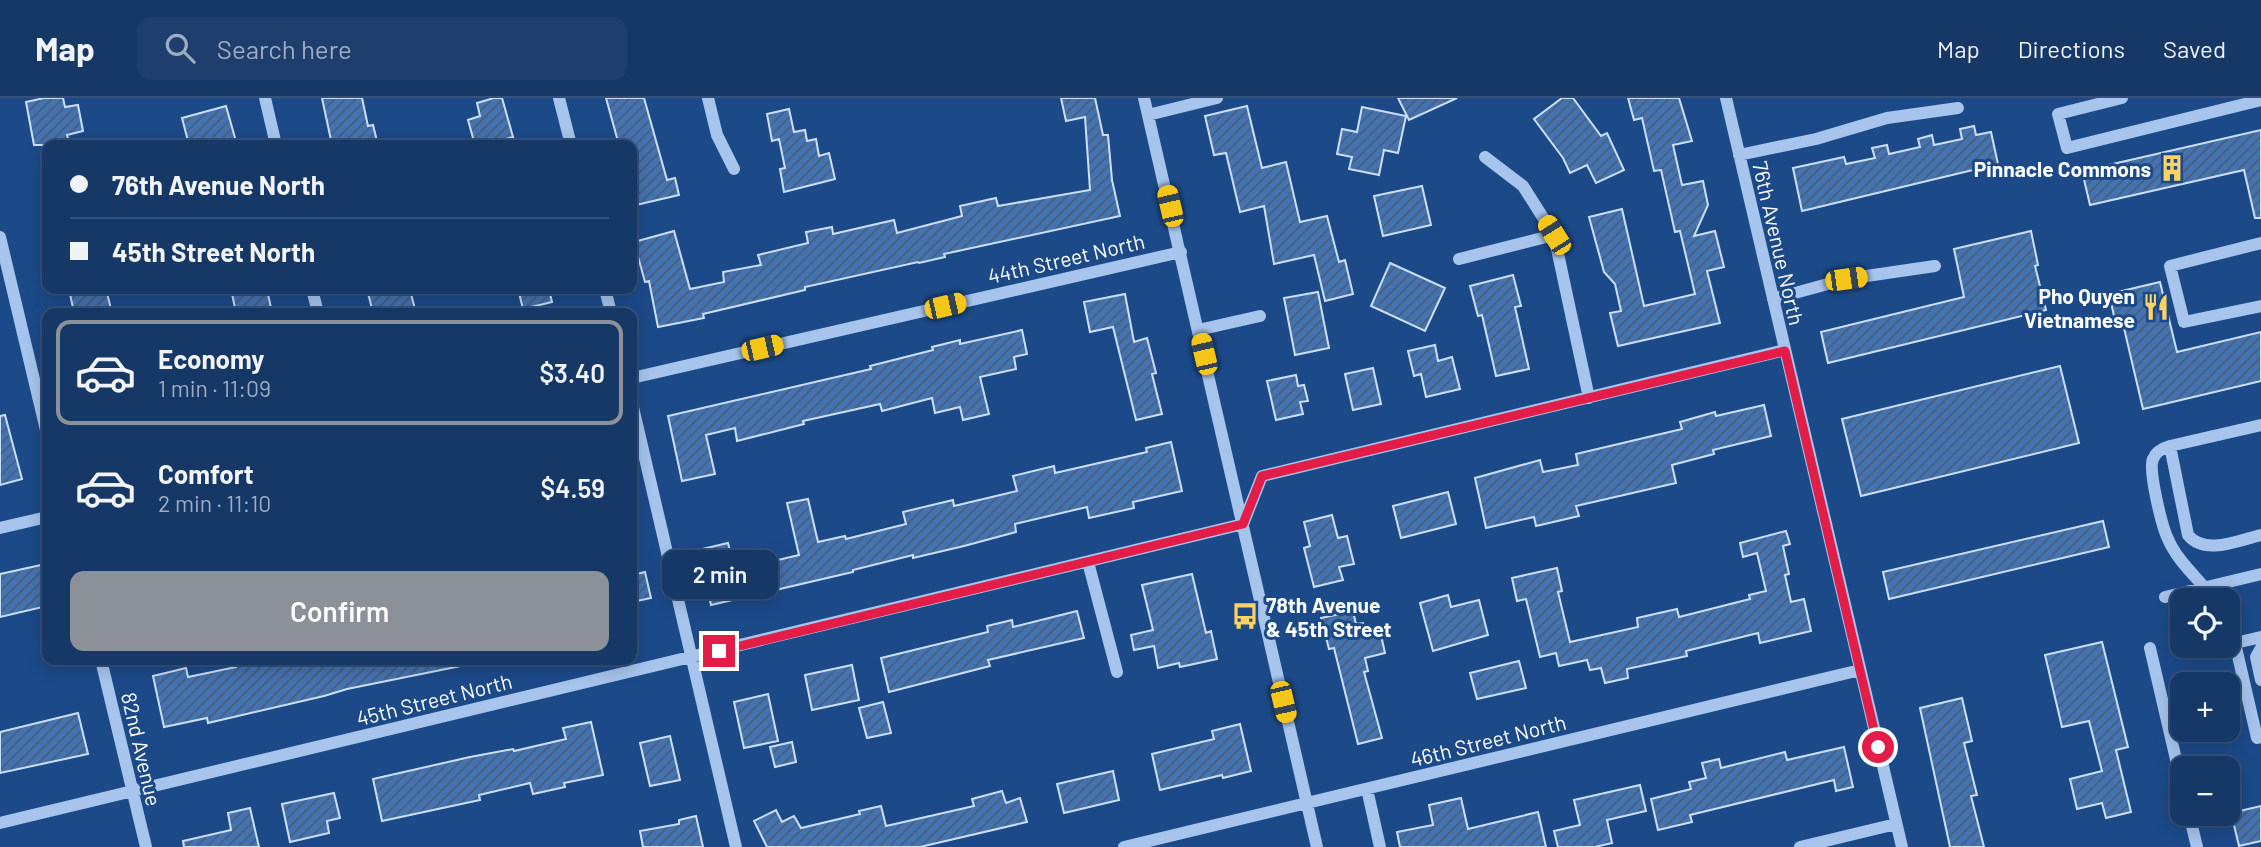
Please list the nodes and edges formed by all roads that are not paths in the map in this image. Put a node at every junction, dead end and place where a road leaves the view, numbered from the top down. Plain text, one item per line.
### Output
1 (265, 98) edge
2 (559, 98) edge
3 (708, 98) edge
4 (1144, 98) edge
5 (1217, 98) edge
6 (1726, 98) edge
7 (2122, 98) edge
8 (2261, 100) edge
9 (1958, 108) dead end
10 (1148, 115) junction
11 (275, 140) edge
12 (569, 140) edge
13 (1739, 155) junction
14 (1485, 157) dead end
15 (734, 169) dead end
16 (1554, 235) junction
17 (0, 238) edge
18 (2261, 243) edge
19 (1181, 252) junction
20 (1459, 259) dead end
21 (1935, 267) dead end
22 (1773, 299) junction
23 (2261, 306) edge
24 (1260, 316) dead end
25 (1198, 330) junction
26 (1785, 351) junction
27 (637, 377) edge
28 (1589, 398) junction
29 (42, 413) edge
30 (637, 423) edge
31 (2261, 425) edge
32 (2170, 446) junction
33 (42, 518) edge
34 (1243, 524) junction
35 (0, 528) edge
36 (2261, 535) edge
37 (1088, 562) junction
38 (2261, 574) edge
39 (2221, 584) junction
40 (2205, 588) joint
41 (2222, 588) edge
42 (2170, 596) edge
43 (2165, 597) dead end
44 (2261, 636) edge
45 (2240, 642) edge
46 (2150, 648) dead end
47 (2261, 648) edge
48 (692, 657) junction
49 (2238, 658) edge
50 (102, 665) edge
51 (1860, 670) junction
52 (1116, 672) dead end
53 (2261, 680) edge
54 (2261, 737) edge
55 (2175, 756) edge
56 (1367, 789) junction
57 (133, 792) junction
58 (1306, 803) junction
59 (0, 823) edge
60 (1896, 824) junction
61 (2192, 826) edge
62 (146, 847) edge
63 (736, 847) edge
64 (1124, 847) edge
65 (1317, 847) edge
66 (1380, 847) edge
67 (1800, 847) edge
68 (1902, 847) edge
69 (2197, 847) edge

1 - 11 street
2 - 12 street
3 - 15 street
4 - 10 street
5 - 10 street
6 - 13 street, 76th Avenue North
7 - 8 street
9 - 13 street
10 - 19 street
13 - 22 street, 76th Avenue North
14 - 16 street
16 - 20 street
16 - 28 street
17 - 29 street
18 - 23 street
19 - 25 street
19 - 27 street, 44th Street North
21 - 22 street
22 - 26 street, 76th Avenue North
24 - 25 street
25 - 34 street
26 - 28 street
26 - 51 street, 76th Avenue North
28 - 34 street
30 - 48 street
31 - 32 street
32 - 36 street
32 - 40 street
33 - 35 street
34 - 37 street, 45th Street North
34 - 58 street
37 - 48 street, 45th Street North
37 - 52 street
38 - 39 street
39 - 40 street
39 - 41 street
42 - 43 street
44 - 45 street
46 - 55 street
47 - 53 street
48 - 57 street, 45th Street North
48 - 63 street
49 - 54 street
50 - 57 street, 82nd Avenue
51 - 56 street, 46th Street North
51 - 60 street, 76th Avenue North
56 - 58 street, 46th Street North
56 - 66 street
57 - 59 street, 45th Street North
57 - 62 street, 82nd Avenue
58 - 64 street, 46th Street North
58 - 65 street
60 - 67 street
60 - 68 street, 76th Avenue North
61 - 69 street

